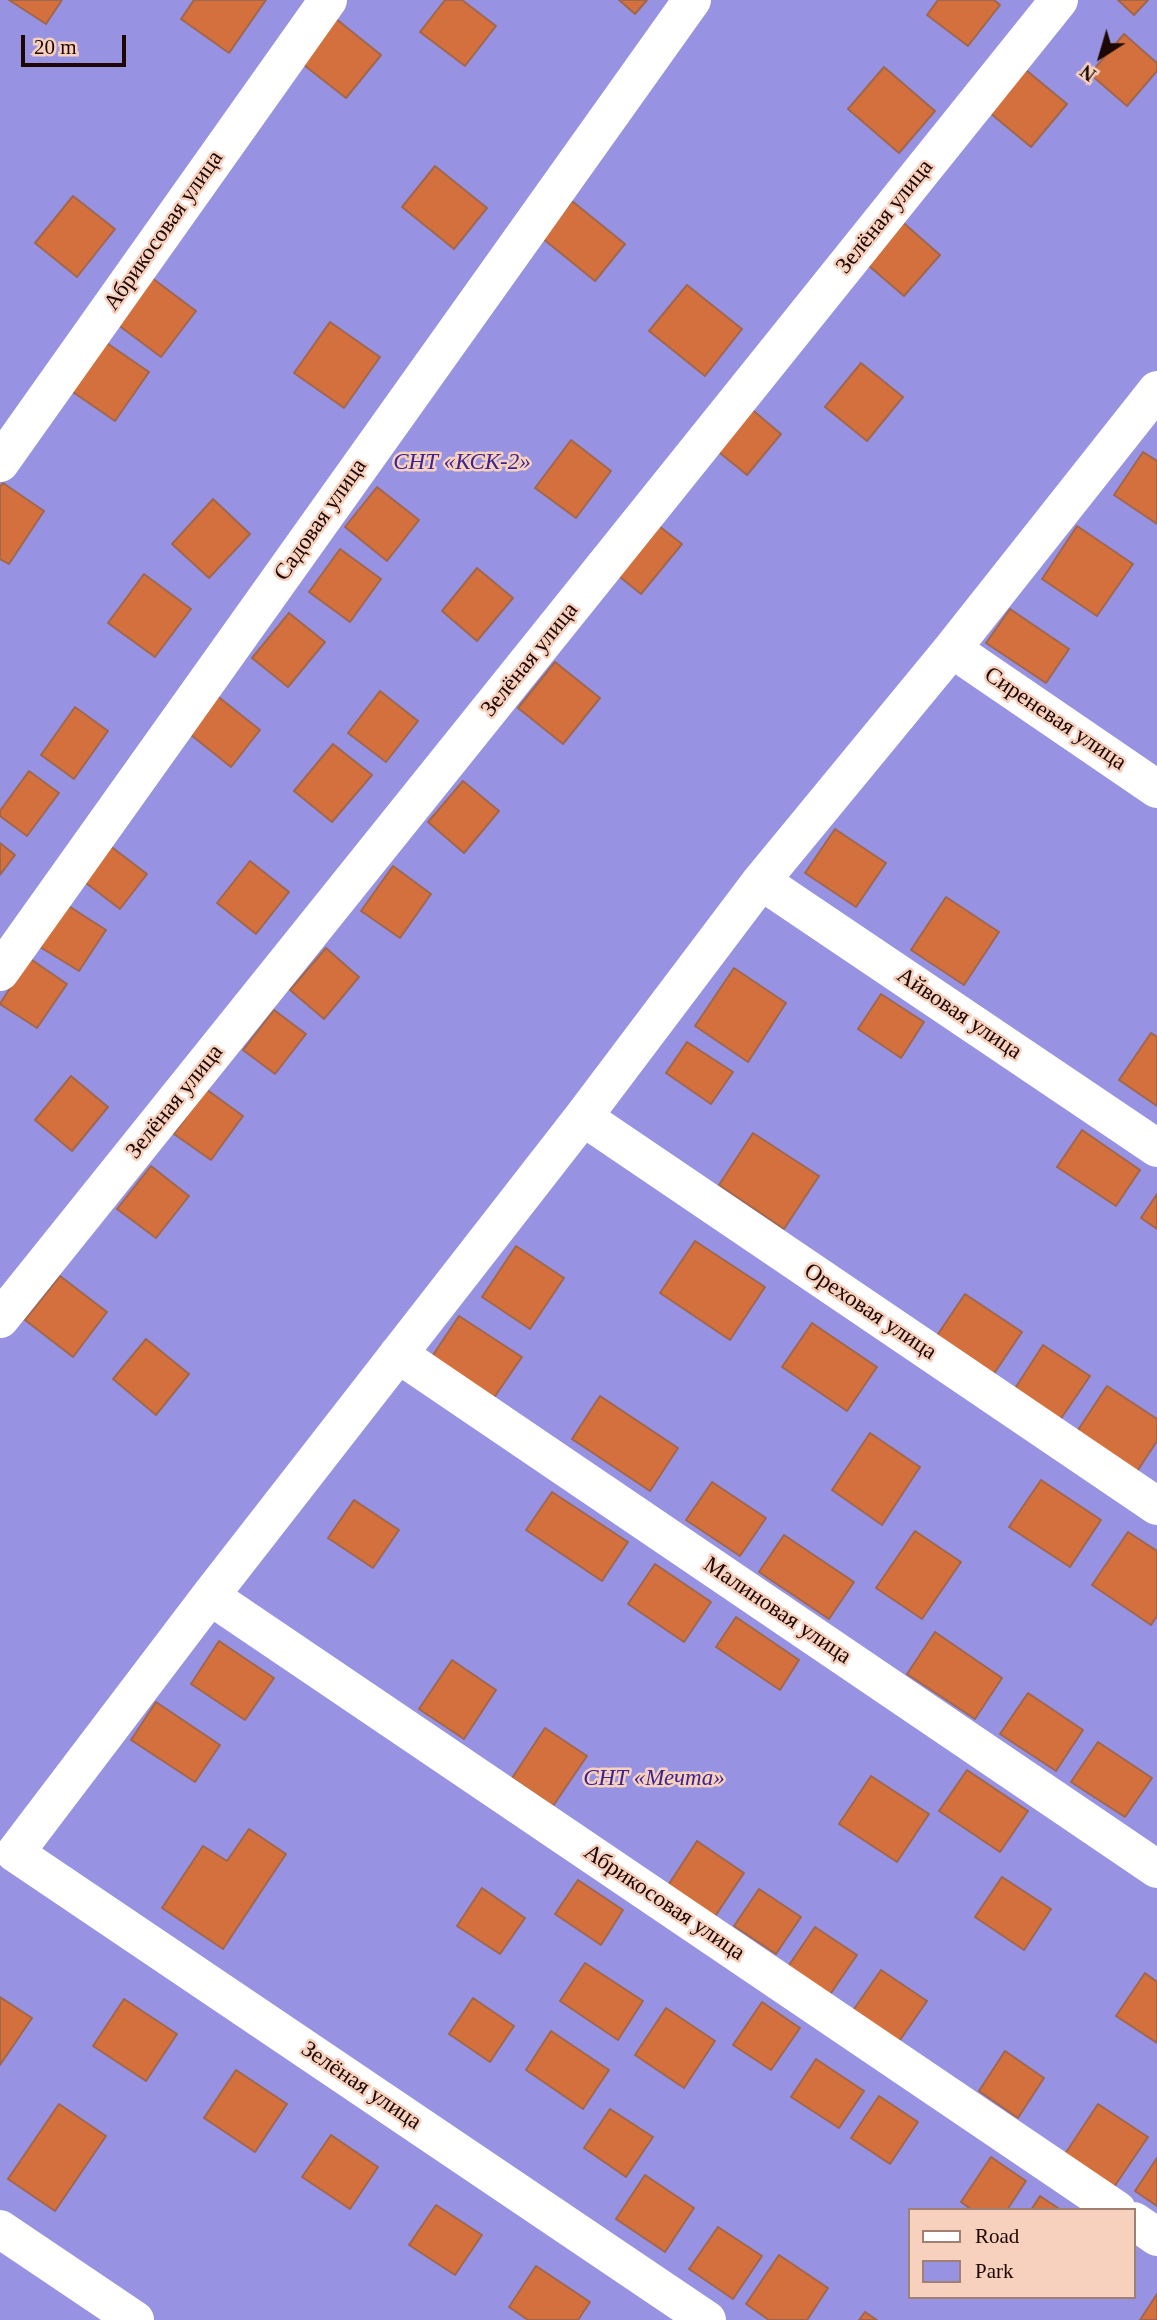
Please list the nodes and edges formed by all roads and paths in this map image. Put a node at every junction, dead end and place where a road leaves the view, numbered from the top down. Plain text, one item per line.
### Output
1 (328, 0) edge
2 (692, 0) edge
3 (1059, 0) edge
4 (1150, 413) edge
5 (0, 463) edge
6 (952, 649) junction
7 (1157, 789) edge
8 (761, 881) junction
9 (0, 971) edge
10 (583, 1117) junction
11 (1157, 1148) edge
12 (0, 1319) edge
13 (398, 1354) junction
14 (1157, 1507) edge
15 (210, 1596) junction
16 (7, 1853) edge
17 (1157, 1869) edge
18 (1114, 2208) edge
19 (1136, 2222) edge
20 (0, 2229) edge
21 (1157, 2237) edge
22 (135, 2320) edge
23 (708, 2320) edge

1 - 5 street, Абрикосовая улица
2 - 9 street, Садовая улица
3 - 12 street, Зелёная улица
4 - 6 street
6 - 7 street, Сиреневая улица
6 - 8 street
8 - 10 street
8 - 11 street, Айвовая улица
10 - 13 street
10 - 14 street, Ореховая улица
13 - 15 street
13 - 17 street, Малиновая улица
15 - 16 street
15 - 18 street, Абрикосовая улица
16 - 23 street, Зелёная улица
19 - 21 street
20 - 22 street

